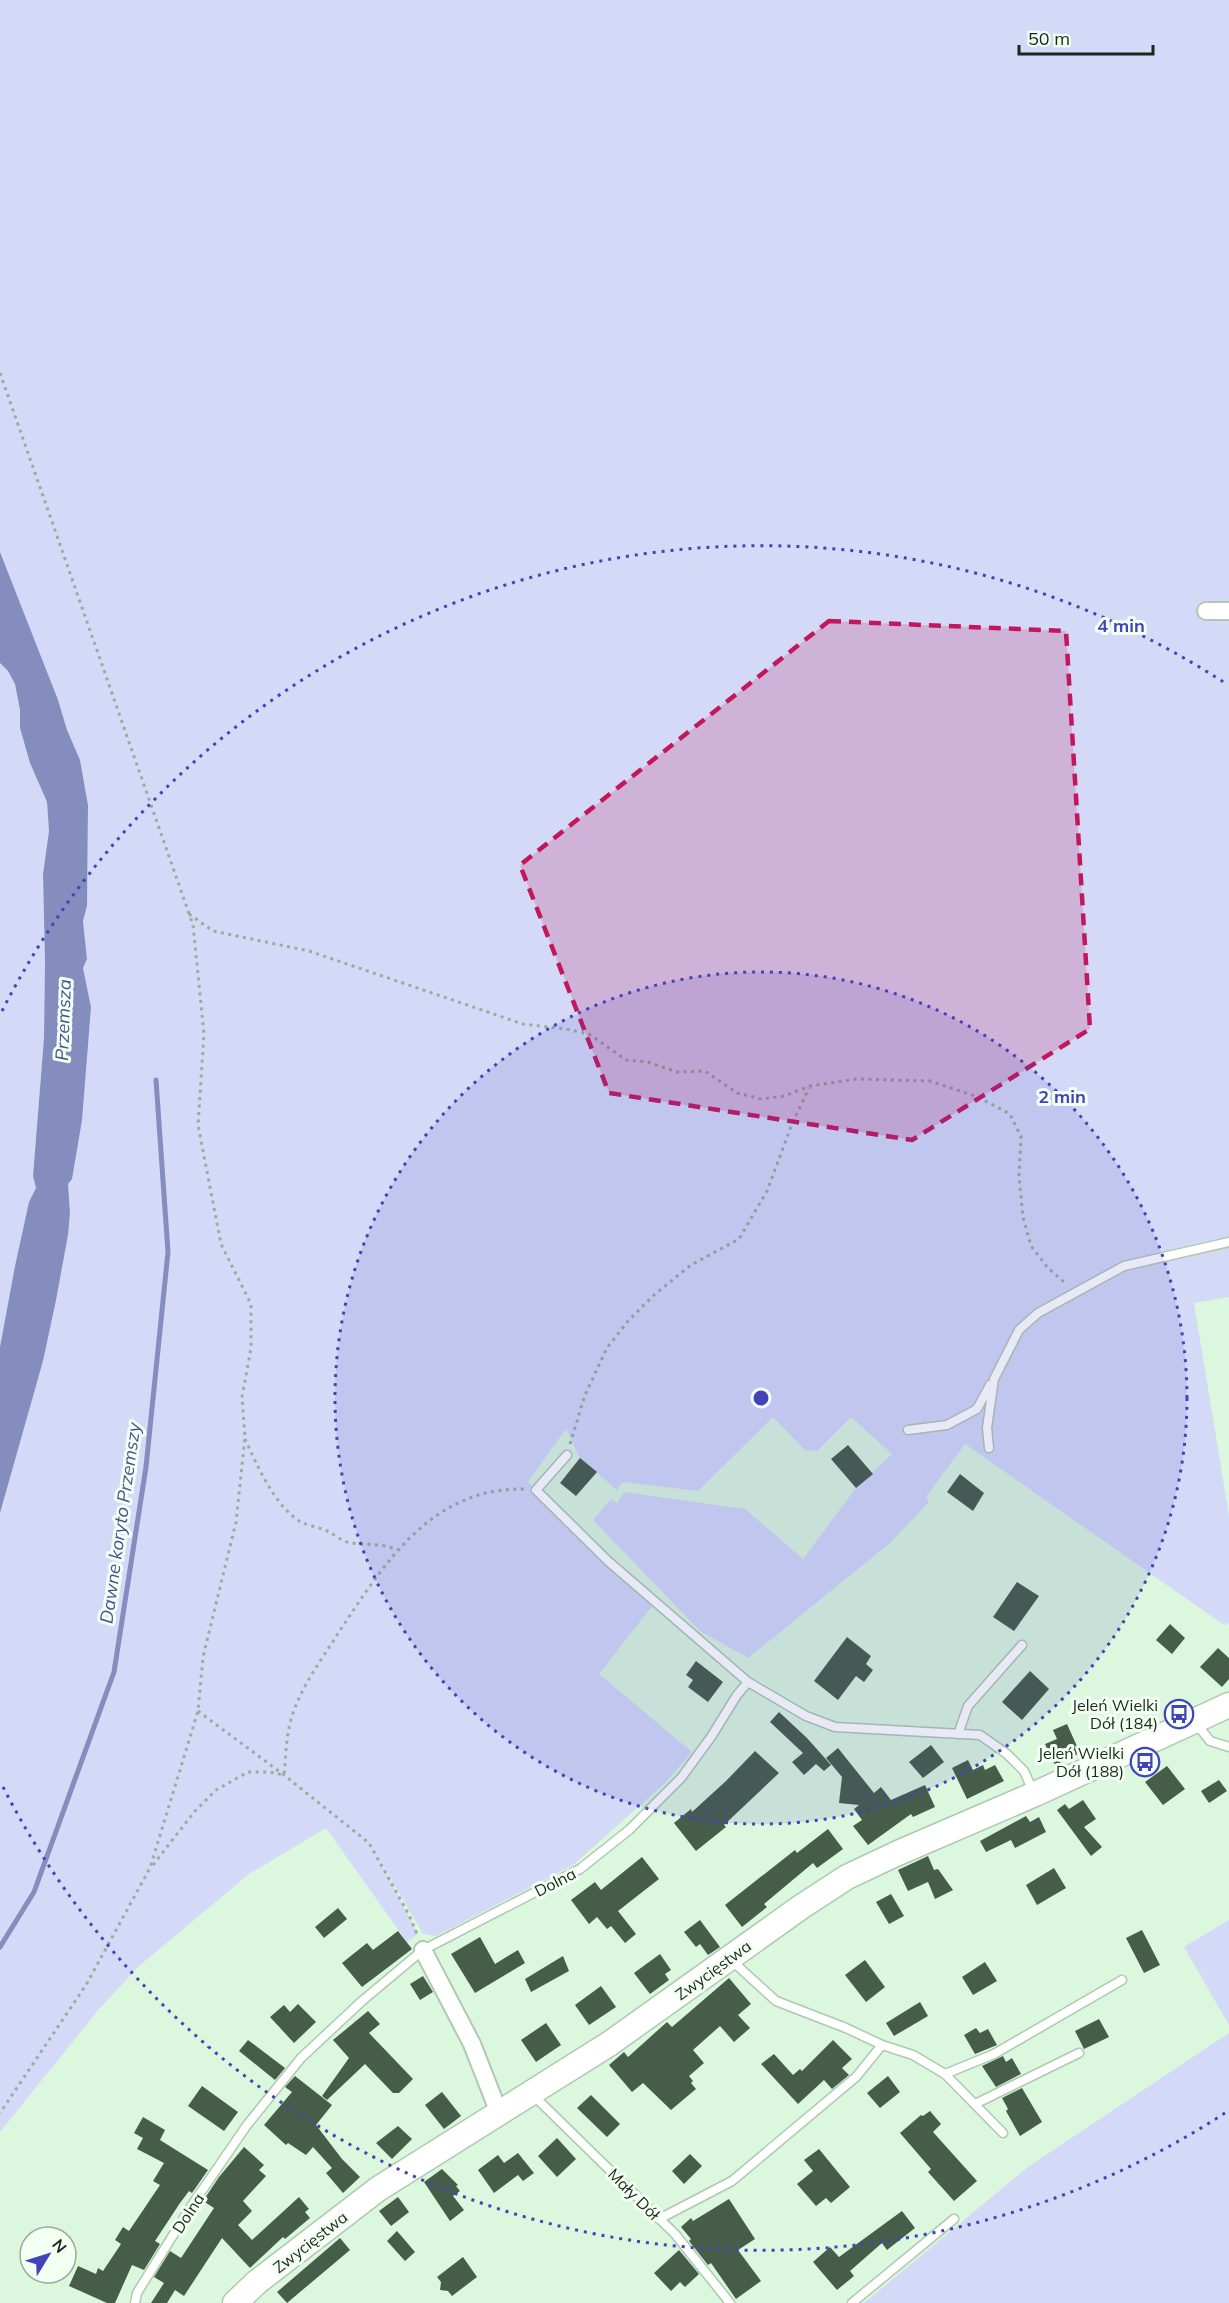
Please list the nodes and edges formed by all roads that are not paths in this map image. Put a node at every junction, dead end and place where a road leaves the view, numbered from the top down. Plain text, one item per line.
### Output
1 (1206, 611) dead end
2 (1229, 611) edge
3 (1229, 1242) edge
4 (993, 1380) junction
5 (908, 1430) dead end
6 (989, 1448) dead end
7 (567, 1455) road end
8 (1022, 1645) dead end
9 (748, 1682) junction
10 (1229, 1705) edge
11 (1193, 1720) junction
12 (958, 1734) junction
13 (1229, 1747) edge
14 (1035, 1794) junction
15 (423, 1950) junction
16 (729, 1958) junction
17 (1122, 1980) dead end
18 (882, 2046) junction
19 (1079, 2053) dead end
20 (945, 2074) junction
21 (531, 2092) junction
22 (975, 2104) junction
23 (499, 2113) junction
24 (1002, 2133) dead end
25 (659, 2219) junction
26 (954, 2219) dead end
27 (135, 2303) edge
28 (235, 2303) edge
29 (730, 2303) edge
30 (852, 2303) edge

1 - 2 street
3 - 4 lane
4 - 5 lane
4 - 6 lane
7 - 9 lane
8 - 12 lane
9 - 12 lane
9 - 15 lane, Dolna
10 - 11 street, Zwycięstwa
11 - 13 lane
11 - 14 street, Zwycięstwa
12 - 14 lane
14 - 16 street, Zwycięstwa
15 - 23 street
15 - 27 lane, Dolna
16 - 18 lane
16 - 21 street, Zwycięstwa
17 - 20 lane
18 - 20 lane
18 - 25 lane
19 - 22 lane
20 - 22 lane
21 - 23 street, Zwycięstwa
21 - 25 lane, Mały Dół
22 - 24 lane
23 - 28 street, Zwycięstwa
25 - 29 lane, Mały Dół
26 - 30 lane

